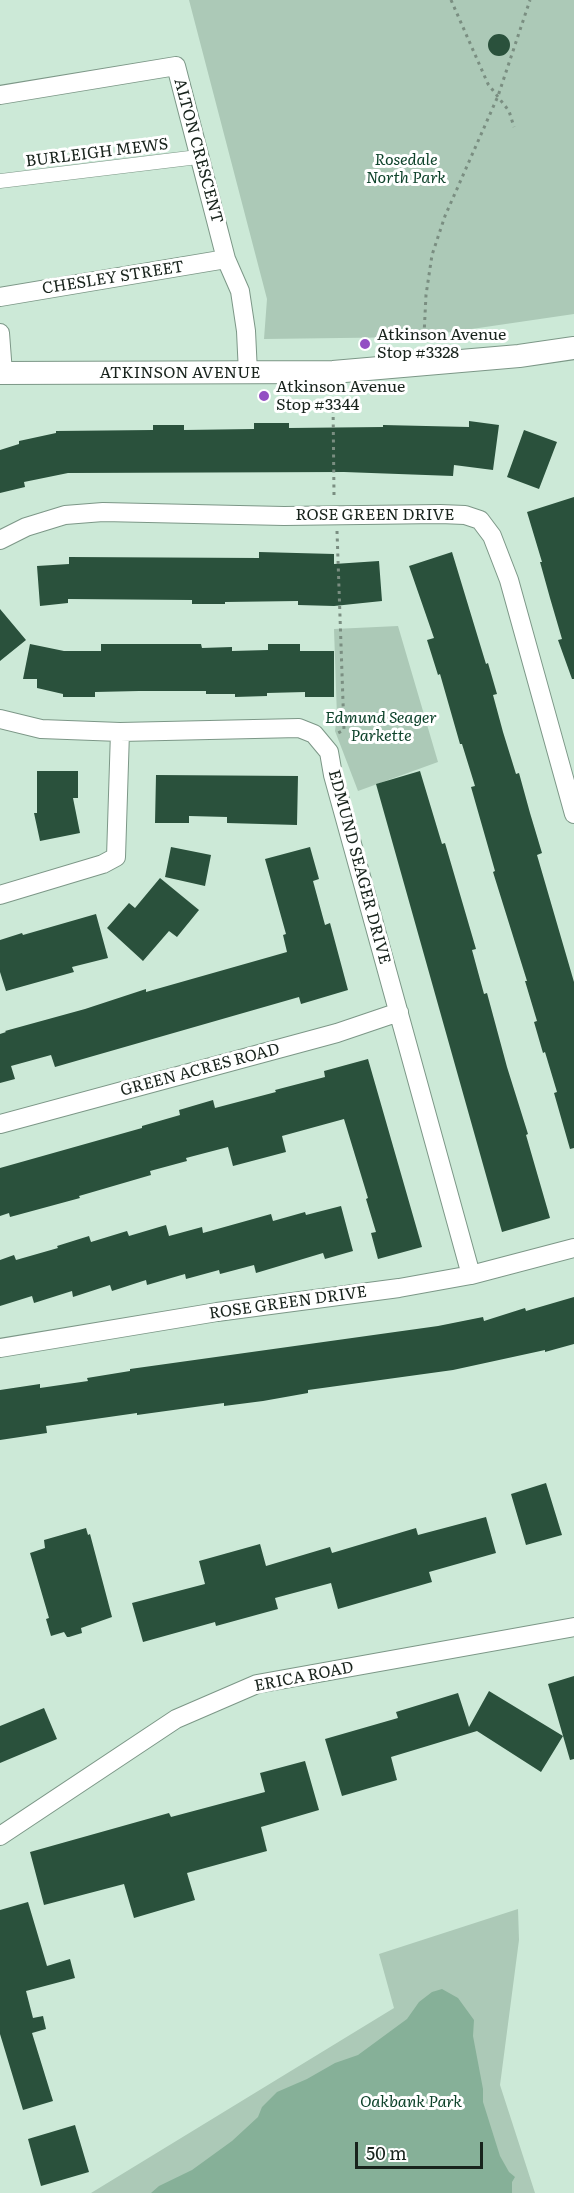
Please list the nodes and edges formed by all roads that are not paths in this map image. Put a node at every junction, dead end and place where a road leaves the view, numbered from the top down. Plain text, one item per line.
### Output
1 (0, 95) edge
2 (198, 158) junction
3 (0, 181) edge
4 (226, 259) junction
5 (0, 297) edge
6 (0, 333) edge
7 (574, 348) edge
8 (2, 373) edge
9 (248, 373) junction
10 (0, 540) edge
11 (0, 719) edge
12 (120, 732) junction
13 (574, 814) edge
14 (0, 895) edge
15 (399, 1012) junction
16 (0, 1124) edge
17 (574, 1248) edge
18 (471, 1275) junction
19 (0, 1348) edge
20 (574, 1627) edge
21 (0, 1836) edge

1 - 2 street, ALTON CRESCENT
2 - 3 street, BURLEIGH MEWS
2 - 4 street, ALTON CRESCENT
4 - 5 street, CHESLEY STREET
4 - 9 street, ALTON CRESCENT
6 - 8 street
7 - 9 street, ATKINSON AVENUE
8 - 9 street, ATKINSON AVENUE
10 - 13 street, ROSE GREEN DRIVE
11 - 12 street, EDMUND SEAGER DRIVE
12 - 14 street
12 - 15 street, EDMUND SEAGER DRIVE
15 - 16 street, GREEN ACRES ROAD
15 - 18 street, EDMUND SEAGER DRIVE
17 - 18 street, ROSE GREEN DRIVE
18 - 19 street, ROSE GREEN DRIVE
20 - 21 street, ERICA ROAD

